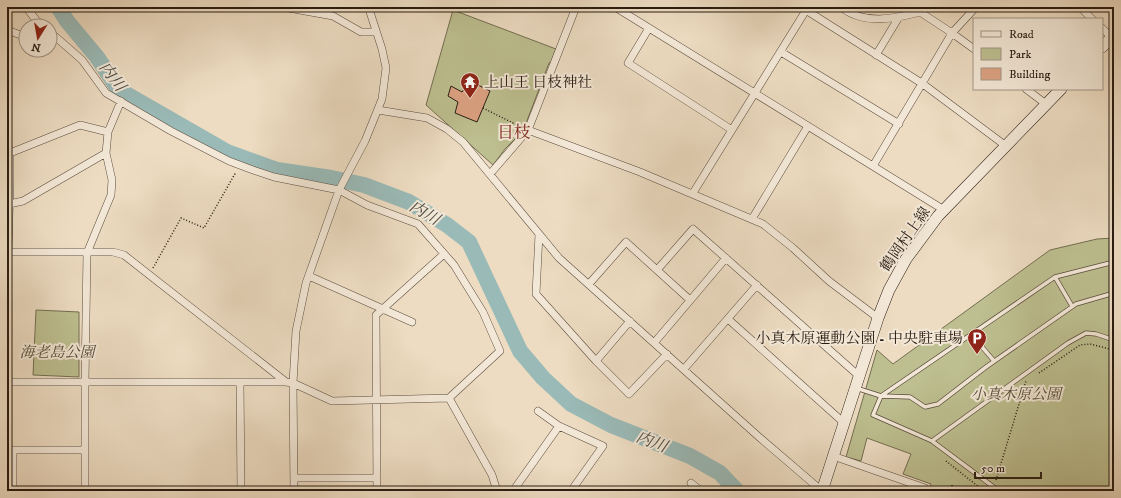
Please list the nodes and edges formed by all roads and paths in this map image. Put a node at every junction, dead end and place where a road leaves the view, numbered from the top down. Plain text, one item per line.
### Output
1 (26, 7) edge
2 (283, 7) edge
3 (369, 7) edge
4 (576, 7) edge
5 (615, 7) edge
6 (841, 7) edge
7 (976, 7) edge
8 (1080, 7) edge
9 (805, 8) edge
10 (899, 17) junction
11 (32, 18) edge
12 (1091, 18) edge
13 (649, 28) junction
14 (1103, 29) edge
15 (7, 30) edge
16 (376, 32) junction
17 (952, 33) junction
18 (18, 34) edge
19 (1113, 36) edge
20 (58, 39) edge
21 (1103, 46) edge
22 (973, 48) edge
23 (781, 52) junction
24 (876, 55) junction
25 (923, 84) junction
26 (1027, 90) edge
27 (1060, 90) edge
28 (755, 94) junction
29 (121, 101) junction
30 (1046, 104) junction
31 (483, 108) dead end
32 (378, 110) junction
33 (899, 124) junction
34 (808, 126) junction
35 (528, 130) junction
36 (732, 130) junction
37 (108, 132) junction
38 (1006, 146) junction
39 (106, 153) junction
40 (240, 165) junction
41 (873, 166) junction
42 (490, 174) junction
43 (8, 182) edge
44 (339, 190) junction
45 (693, 194) junction
46 (9, 204) junction
47 (944, 210) junction
48 (752, 219) junction
49 (539, 234) junction
50 (7, 252) edge
51 (87, 253) junction
52 (444, 254) junction
53 (726, 258) junction
54 (1114, 262) edge
55 (657, 270) junction
56 (150, 275) junction
57 (309, 276) junction
58 (1055, 277) junction
59 (589, 284) junction
60 (757, 285) junction
61 (1114, 293) edge
62 (690, 300) junction
63 (1072, 306) junction
64 (382, 309) junction
65 (878, 318) junction
66 (728, 319) junction
67 (630, 321) junction
68 (412, 322) dead end
69 (971, 334) junction
70 (1114, 340) edge
71 (654, 342) junction
72 (1114, 350) edge
73 (667, 354) junction
74 (596, 361) junction
75 (994, 361) junction
76 (684, 370) junction
77 (1029, 372) junction
78 (1038, 373) dead end
79 (859, 376) junction
80 (1032, 378) dead end
81 (7, 382) edge
82 (85, 382) junction
83 (240, 382) junction
84 (1026, 382) junction
85 (289, 383) junction
86 (856, 388) junction
87 (881, 396) junction
88 (449, 398) junction
89 (377, 400) junction
90 (538, 411) dead end
91 (843, 422) junction
92 (559, 426) junction
93 (932, 442) junction
94 (10, 450) edge
95 (85, 450) junction
96 (833, 456) junction
97 (946, 461) dead end
98 (294, 478) junction
99 (376, 478) junction
100 (691, 483) dead end
101 (994, 486) junction
102 (13, 491) edge
103 (85, 491) edge
104 (241, 491) edge
105 (294, 491) edge
106 (377, 491) edge
107 (497, 491) edge
108 (513, 491) edge
109 (571, 491) edge
110 (701, 491) edge
111 (822, 491) edge
112 (924, 491) edge
113 (984, 491) edge
114 (1000, 491) edge

1 - 11 street
2 - 16 street
3 - 16 street
4 - 35 street
5 - 13 street
6 - 10 street
7 - 17 street
8 - 12 street
9 - 23 street
9 - 24 street
10 - 17 street
10 - 24 street
13 - 28 street
13 - 36 street
14 - 19 street
15 - 18 street
16 - 32 street
17 - 22 street
17 - 25 street
19 - 21 main road
20 - 29 street
23 - 28 street
23 - 33 street
24 - 25 street
25 - 33 street
25 - 38 street
26 - 30 street
27 - 30 main road, 鶴岡村上線
28 - 34 street
28 - 36 street
29 - 37 street
29 - 40 street
30 - 38 main road, 鶴岡村上線
31 - 35 path
32 - 42 street
32 - 44 street
33 - 41 street
34 - 41 street
34 - 48 street
35 - 42 street
35 - 45 street
36 - 45 street
37 - 39 street
37 - 43 street
38 - 47 main road, 鶴岡村上線
39 - 46 street
39 - 51 street
40 - 44 street
40 - 56 path
41 - 47 street
42 - 49 street
43 - 46 street
44 - 52 street
44 - 57 street
45 - 48 street
46 - 50 street
47 - 65 main road, 鶴岡村上線
48 - 65 street
49 - 59 street
49 - 74 street
50 - 51 street
51 - 56 street
51 - 82 street
52 - 64 street
52 - 88 street
53 - 55 street
53 - 60 street
53 - 62 street
54 - 58 lane
55 - 59 street
55 - 62 street
56 - 85 street
57 - 64 street
57 - 85 street
58 - 63 lane
58 - 69 lane
59 - 67 street
60 - 66 street
60 - 79 street
61 - 63 lane
62 - 71 street
63 - 75 lane
64 - 68 street
64 - 89 street
65 - 79 main road, 鶴岡村上線
66 - 76 street
66 - 91 street
67 - 71 street
67 - 74 street
69 - 75 lane
69 - 87 lane
70 - 77 lane
71 - 73 street
72 - 78 path
73 - 74 street
73 - 76 street
75 - 87 lane
76 - 111 street
77 - 84 path
77 - 93 lane
79 - 86 main road, 鶴岡村上線
80 - 84 path
81 - 82 street
82 - 83 street
82 - 95 street
83 - 85 street
83 - 104 street
84 - 101 path
85 - 89 street
85 - 98 street
86 - 87 lane
86 - 91 main road, 鶴岡村上線
87 - 93 lane
88 - 89 street
88 - 107 street
89 - 99 street
90 - 92 street
91 - 96 main road, 鶴岡村上線
92 - 108 street
92 - 109 street
93 - 101 lane
94 - 95 street
94 - 102 street
95 - 103 street
96 - 111 main road, 鶴岡村上線
96 - 112 street
97 - 113 path
98 - 99 street
98 - 105 street
99 - 106 street
100 - 110 street
101 - 114 lane

